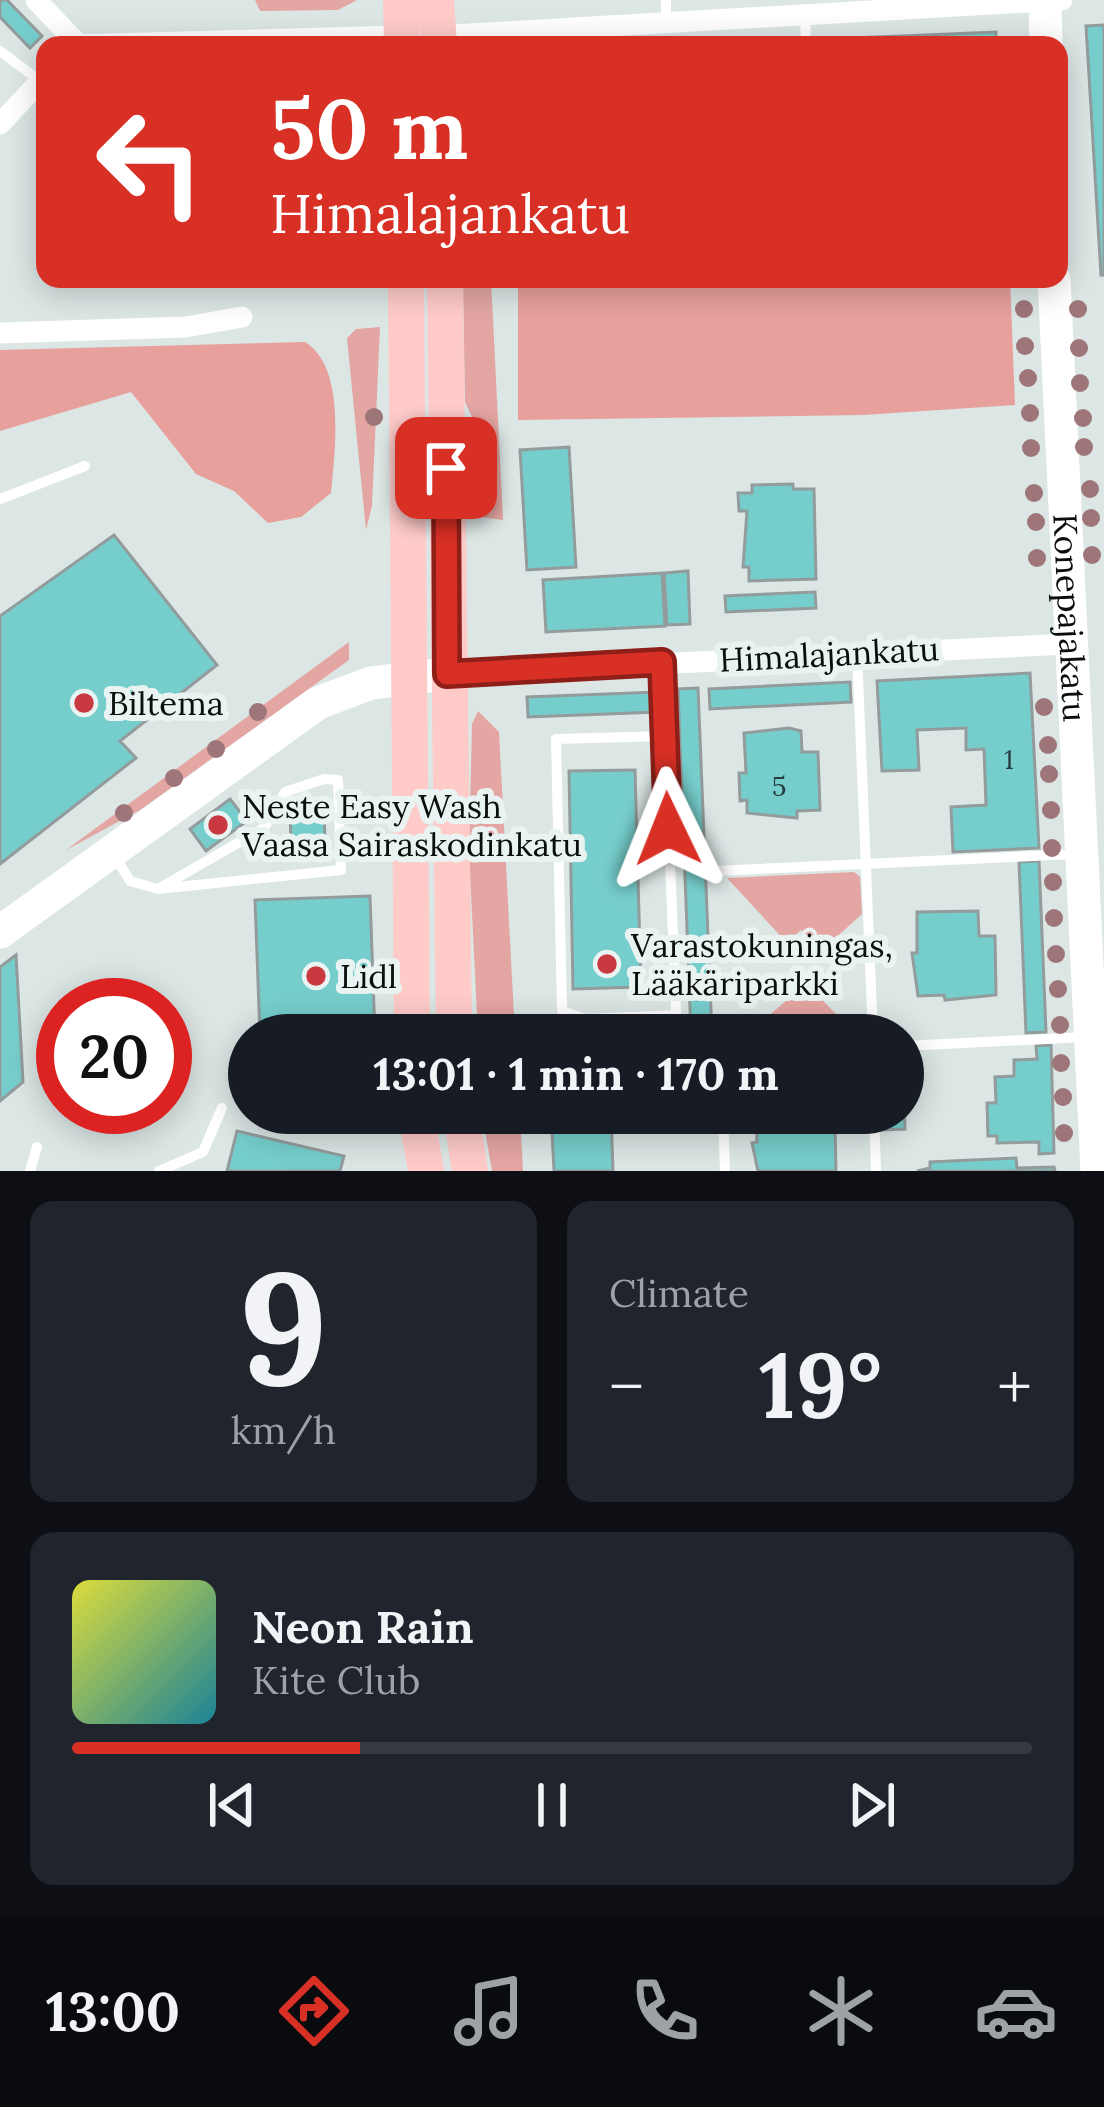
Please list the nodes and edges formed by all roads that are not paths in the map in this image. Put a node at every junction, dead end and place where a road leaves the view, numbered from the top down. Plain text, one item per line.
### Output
1 (36, 0) edge
2 (666, 0) edge
3 (1062, 0) edge
4 (1045, 1) edge
5 (824, 9) edge
6 (666, 23) junction
7 (401, 27) edge
8 (438, 27) edge
9 (69, 36) edge
10 (218, 36) edge
11 (810, 36) edge
12 (1046, 36) edge
13 (0, 51) edge
14 (36, 74) edge
15 (36, 85) edge
16 (0, 124) edge
17 (407, 288) edge
18 (445, 288) edge
19 (1054, 288) edge
20 (242, 317) dead end
21 (0, 333) edge
22 (85, 466) dead end
23 (0, 499) edge
24 (1068, 644) junction
25 (857, 654) junction
26 (662, 662) junction
27 (429, 676) junction
28 (665, 736) junction
29 (112, 850) junction
30 (1079, 854) junction
31 (867, 864) junction
32 (715, 871) dead end
33 (158, 889) junction
34 (0, 932) edge
35 (1095, 983) edge
36 (413, 1014) edge
37 (453, 1014) edge
38 (571, 1014) edge
39 (676, 1014) edge
40 (872, 1014) edge
41 (1089, 1037) junction
42 (924, 1045) edge
43 (222, 1108) dead end
44 (420, 1134) edge
45 (464, 1134) edge
46 (724, 1134) edge
47 (875, 1134) edge
48 (37, 1147) dead end
49 (30, 1171) edge
50 (159, 1171) edge
51 (426, 1171) edge
52 (470, 1171) edge
53 (725, 1171) edge
54 (876, 1171) edge
55 (1096, 1171) edge

1 - 9 street
2 - 6 lane
3 - 4 street
4 - 5 street
4 - 12 street
5 - 6 street
5 - 11 lane
6 - 8 street
7 - 8 street
7 - 10 street
13 - 14 lane
15 - 16 street
17 - 27 main road
18 - 27 main road
19 - 24 street, Konepajakatu
20 - 21 street
22 - 23 lane
24 - 25 street, Himalajankatu
24 - 30 street, Konepajakatu
25 - 26 street, Himalajankatu
25 - 31 lane
26 - 27 street, Himalajankatu
26 - 28 lane
27 - 29 street
27 - 36 main road
27 - 37 main road
28 - 38 lane
28 - 39 lane
29 - 33 lane
29 - 34 street
30 - 31 lane
30 - 35 street, Konepajakatu
31 - 32 lane
31 - 40 lane
33 - 33 lane
35 - 41 street, Konepajakatu
41 - 42 lane
41 - 55 street, Konepajakatu
43 - 50 lane
44 - 51 main road
45 - 52 main road
46 - 53 lane
47 - 54 lane
48 - 49 lane

